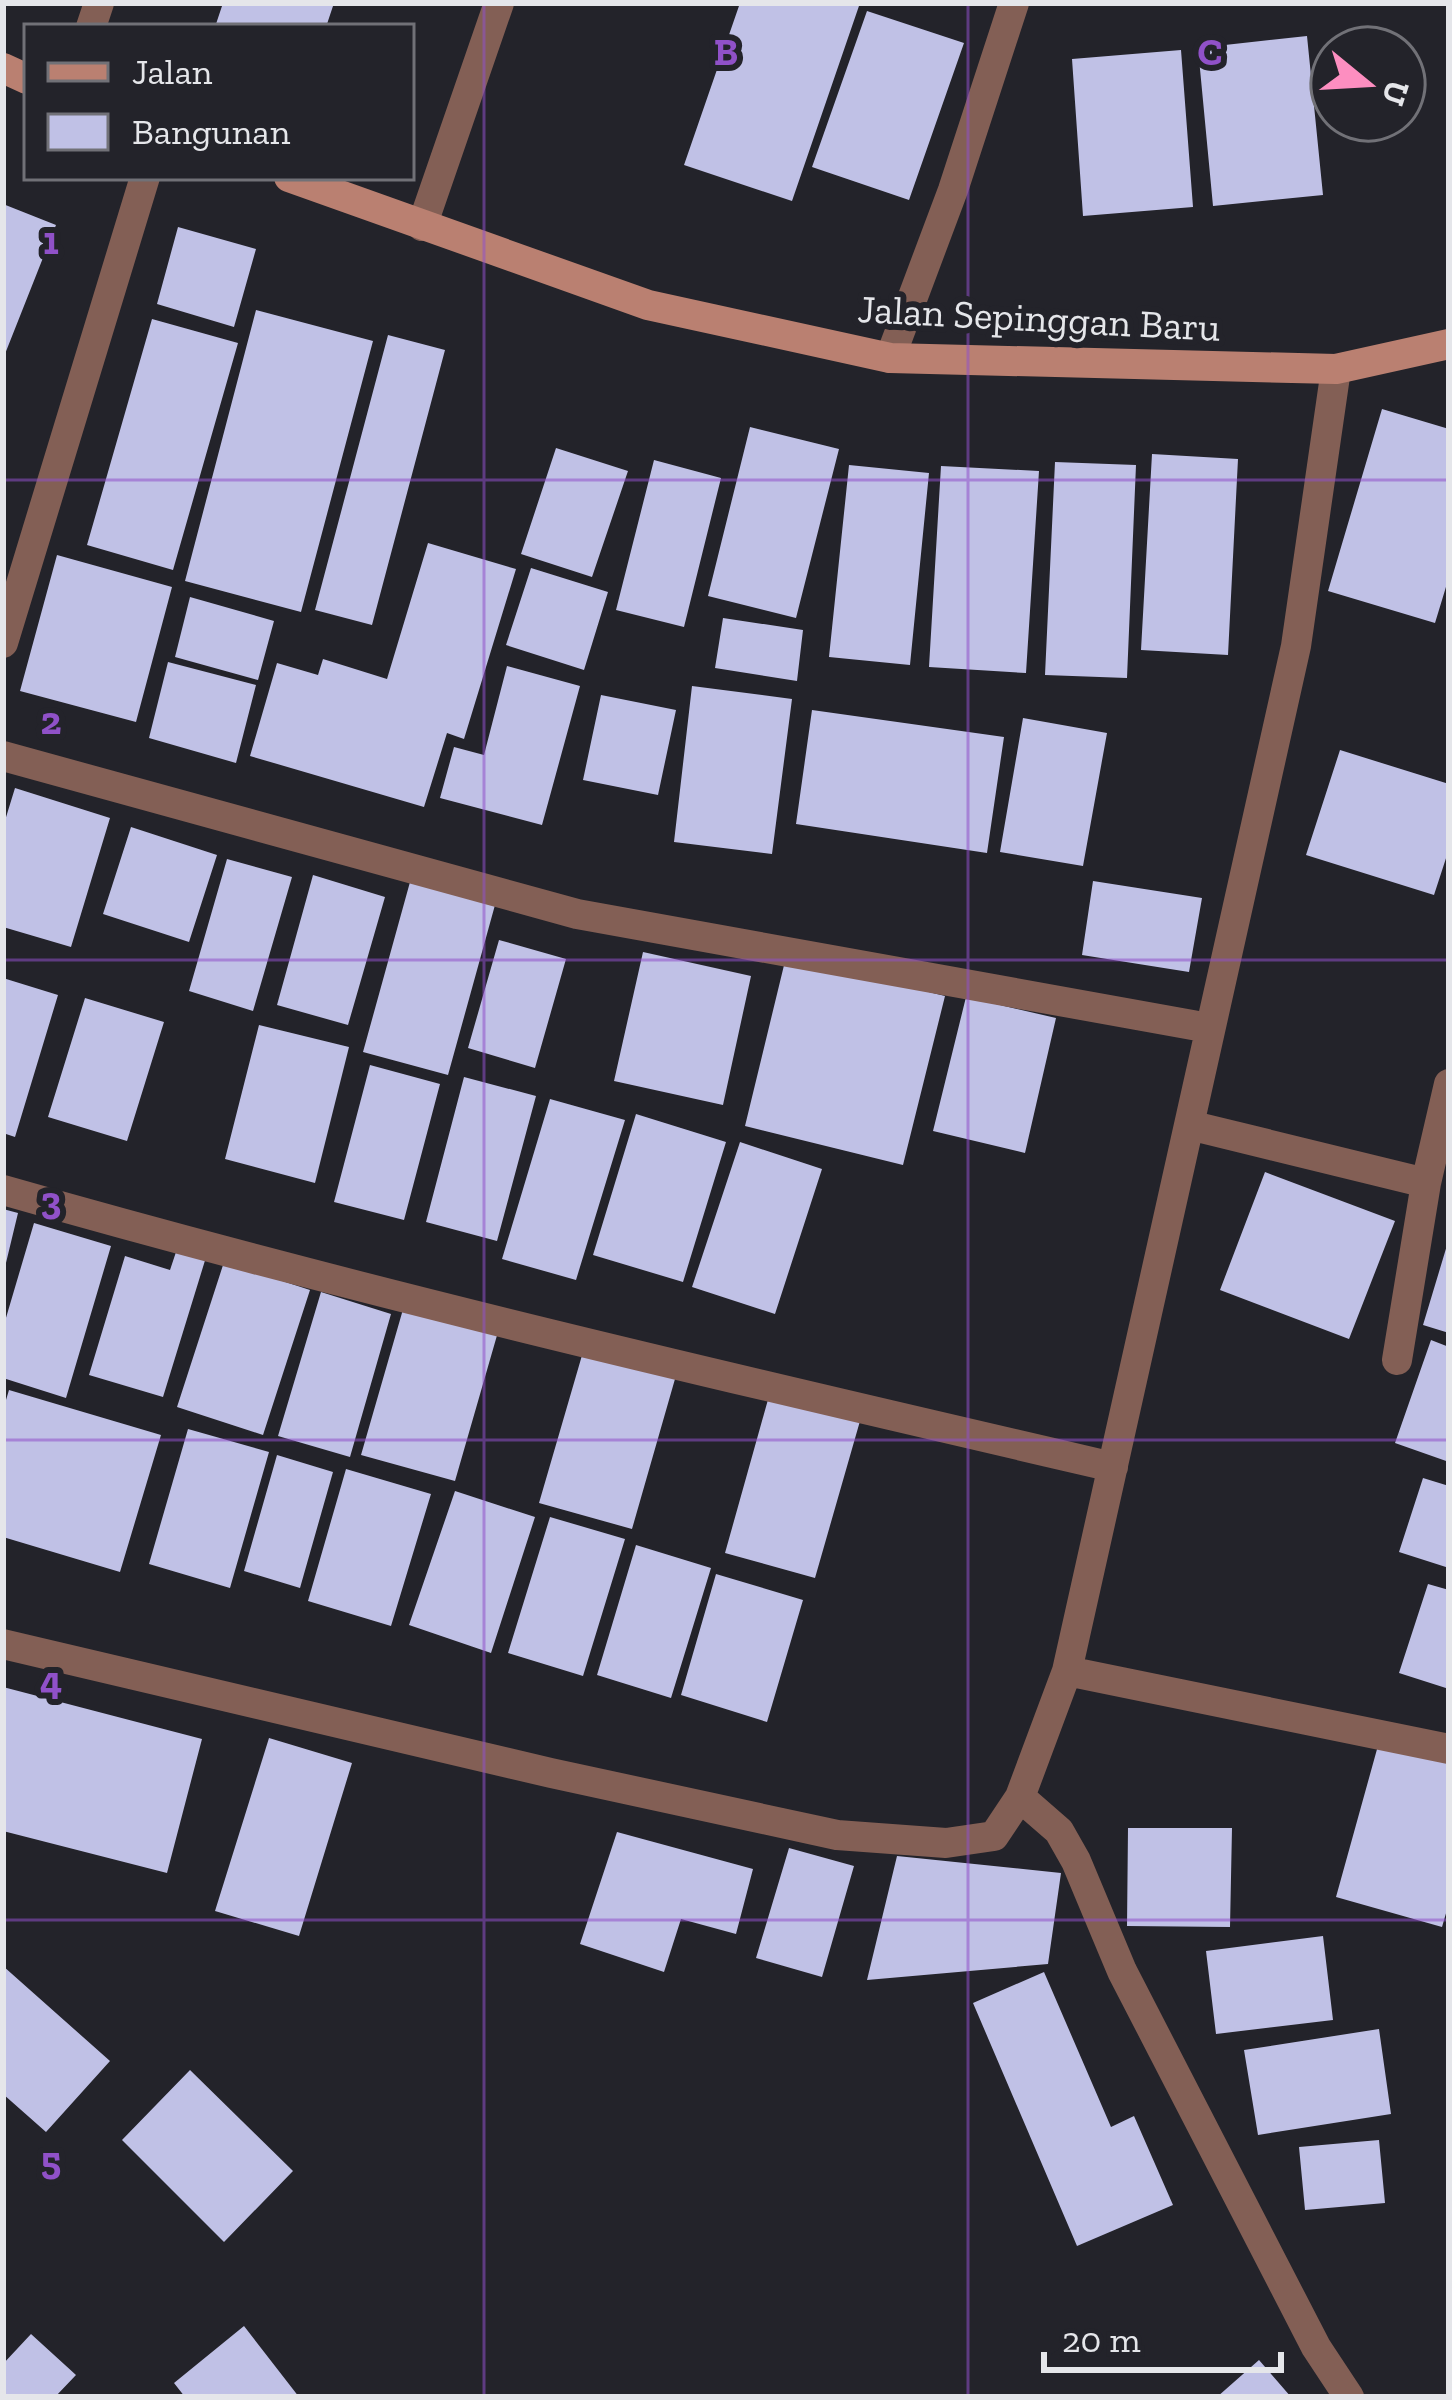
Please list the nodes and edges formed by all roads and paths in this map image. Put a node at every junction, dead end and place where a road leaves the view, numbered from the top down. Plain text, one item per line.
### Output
1 (499, 3) edge
2 (1014, 3) edge
3 (144, 180) edge
4 (297, 180) edge
5 (422, 226) junction
6 (1449, 344) edge
7 (890, 358) junction
8 (1336, 369) junction
9 (3, 643) edge
10 (3, 756) edge
11 (1209, 1028) junction
12 (1449, 1084) edge
13 (1189, 1125) junction
14 (1426, 1183) junction
15 (3, 1190) edge
16 (1396, 1360) dead end
17 (1114, 1468) junction
18 (3, 1643) edge
19 (1067, 1671) junction
20 (1449, 1749) edge
21 (1020, 1797) junction
22 (1349, 2397) edge

1 - 5 street
2 - 7 street
3 - 9 street
4 - 5 street, Jalan Sepinggan Baru
5 - 7 street, Jalan Sepinggan Baru
6 - 8 street, Jalan Sepinggan Baru
7 - 8 street, Jalan Sepinggan Baru
8 - 11 street
10 - 11 street
11 - 13 street
12 - 14 street
13 - 14 street
13 - 17 street
14 - 16 street
15 - 17 street
17 - 19 street
18 - 21 street
19 - 20 street
19 - 21 street
21 - 22 street

